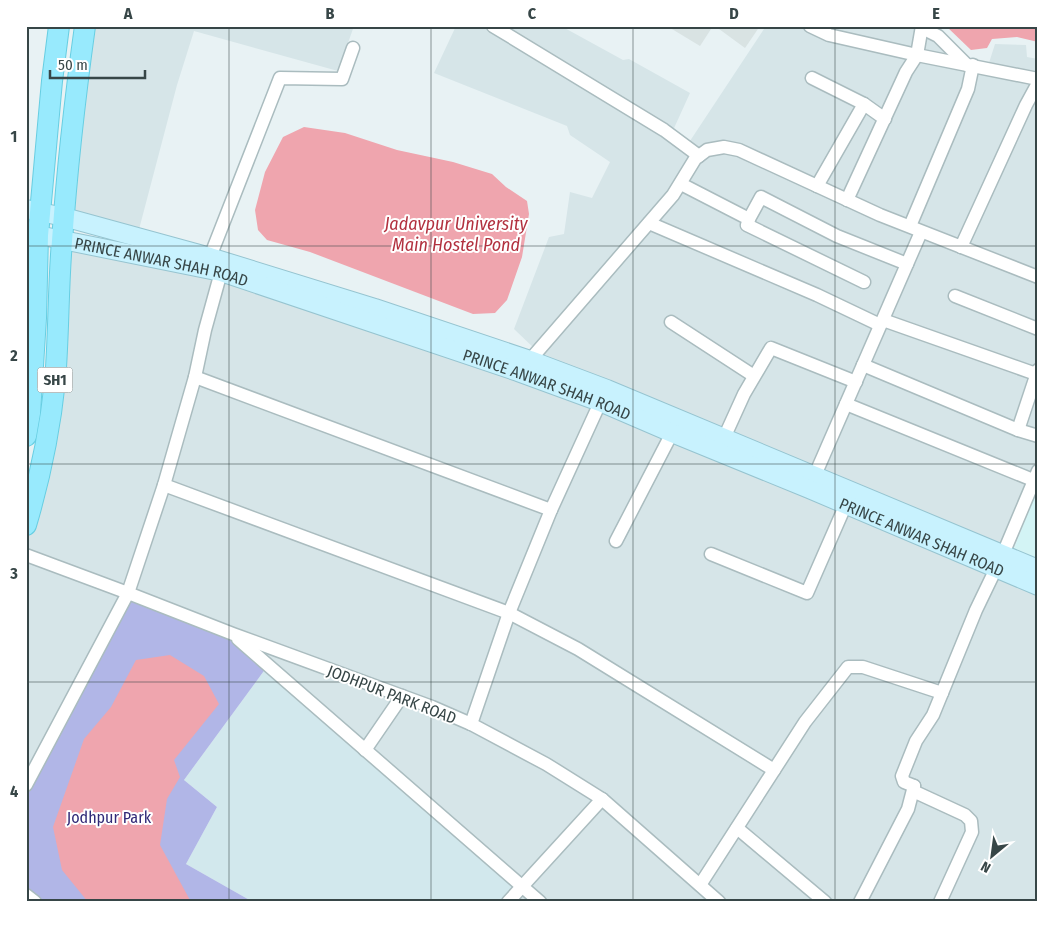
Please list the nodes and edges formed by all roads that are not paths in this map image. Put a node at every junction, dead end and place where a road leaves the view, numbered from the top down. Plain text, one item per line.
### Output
1 (59, 26) edge
2 (85, 26) edge
3 (493, 26) edge
4 (810, 26) edge
5 (922, 27) edge
6 (353, 48) dead end
7 (917, 55) junction
8 (970, 65) junction
9 (812, 78) dead end
10 (1038, 81) edge
11 (864, 104) junction
12 (885, 119) junction
13 (699, 156) junction
14 (681, 184) junction
15 (817, 186) junction
16 (847, 200) junction
17 (33, 210) edge
18 (64, 217) junction
19 (749, 219) junction
20 (649, 223) junction
21 (916, 229) junction
22 (32, 233) edge
23 (62, 240) junction
24 (961, 247) junction
25 (210, 257) junction
26 (908, 264) junction
27 (221, 272) junction
28 (1037, 274) edge
29 (864, 282) dead end
30 (31, 289) edge
31 (955, 296) dead end
32 (31, 318) edge
33 (671, 322) dead end
34 (882, 323) junction
35 (1038, 329) edge
36 (530, 360) junction
37 (863, 365) junction
38 (1037, 372) edge
39 (754, 376) junction
40 (195, 377) junction
41 (29, 378) edge
42 (856, 382) junction
43 (604, 396) junction
44 (846, 404) junction
45 (1018, 430) junction
46 (672, 433) junction
47 (26, 436) edge
48 (1038, 436) edge
49 (724, 438) junction
50 (814, 475) junction
51 (1036, 475) edge
52 (164, 484) junction
53 (846, 504) junction
54 (551, 510) junction
55 (26, 526) edge
56 (616, 541) dead end
57 (710, 554) dead end
58 (26, 555) edge
59 (1000, 561) junction
60 (1038, 569) edge
61 (1038, 586) edge
62 (128, 592) junction
63 (509, 613) junction
64 (232, 634) junction
65 (942, 693) junction
66 (402, 696) junction
67 (471, 724) junction
68 (365, 750) junction
69 (774, 770) junction
70 (26, 785) edge
71 (914, 786) junction
72 (602, 800) junction
73 (738, 828) junction
74 (700, 885) junction
75 (522, 886) junction
76 (26, 894) edge
77 (35, 902) edge
78 (508, 902) edge
79 (540, 902) edge
80 (719, 902) edge
81 (825, 902) edge
82 (860, 902) edge
83 (940, 902) edge

1 - 17 main road, SH1
2 - 18 main road, SH1
3 - 13 street
4 - 7 street
5 - 7 street
5 - 8 street
6 - 25 street
7 - 8 street
7 - 12 street
8 - 10 street
8 - 21 street
9 - 11 street
10 - 24 street
11 - 12 street
11 - 15 street
12 - 16 street
13 - 14 street
13 - 15 street
14 - 19 street
14 - 20 street
15 - 16 street
16 - 21 street
17 - 18 main road, PRINCE ANWAR SHAH ROAD
17 - 22 main road, SH1
18 - 23 main road, SH1
18 - 25 main road, PRINCE ANWAR SHAH ROAD
19 - 26 street
19 - 29 street
20 - 34 street
20 - 36 street
21 - 24 street
21 - 26 street
22 - 23 main road, PRINCE ANWAR SHAH ROAD
22 - 30 main road, SH1
23 - 27 main road, PRINCE ANWAR SHAH ROAD
23 - 55 main road, SH1
24 - 28 street
25 - 36 main road, PRINCE ANWAR SHAH ROAD
26 - 34 street
27 - 40 street
27 - 43 main road, PRINCE ANWAR SHAH ROAD
30 - 32 main road, SH1
31 - 35 street
32 - 41 main road, SH1
33 - 39 street
34 - 37 street
34 - 38 street
36 - 43 main road, PRINCE ANWAR SHAH ROAD
37 - 42 street
37 - 45 street
38 - 45 street
39 - 42 street
39 - 49 street
40 - 52 street
40 - 54 street
41 - 47 main road, SH1
42 - 44 street
43 - 46 main road, PRINCE ANWAR SHAH ROAD
43 - 49 main road, PRINCE ANWAR SHAH ROAD
43 - 54 street
44 - 50 street
44 - 51 street
45 - 48 street
46 - 53 main road, PRINCE ANWAR SHAH ROAD
46 - 56 street
49 - 50 main road, PRINCE ANWAR SHAH ROAD
50 - 59 main road, PRINCE ANWAR SHAH ROAD
51 - 59 street
52 - 62 street
52 - 63 street
53 - 57 street
53 - 59 main road, PRINCE ANWAR SHAH ROAD
54 - 63 street
58 - 62 street, JODHPUR PARK ROAD
59 - 60 main road, PRINCE ANWAR SHAH ROAD
59 - 61 main road, PRINCE ANWAR SHAH ROAD
59 - 65 street
62 - 64 street, JODHPUR PARK ROAD
62 - 70 street
63 - 67 street
63 - 69 street
64 - 66 street, JODHPUR PARK ROAD
64 - 68 street
65 - 69 street
65 - 71 street
66 - 67 street, JODHPUR PARK ROAD
66 - 68 street
67 - 72 street, JODHPUR PARK ROAD
68 - 75 street
69 - 73 street
71 - 82 street
71 - 83 street
72 - 74 street, JODHPUR PARK ROAD
72 - 75 street
73 - 74 street
73 - 81 street
74 - 80 street, JODHPUR PARK ROAD
75 - 78 street
75 - 79 street
76 - 77 street

